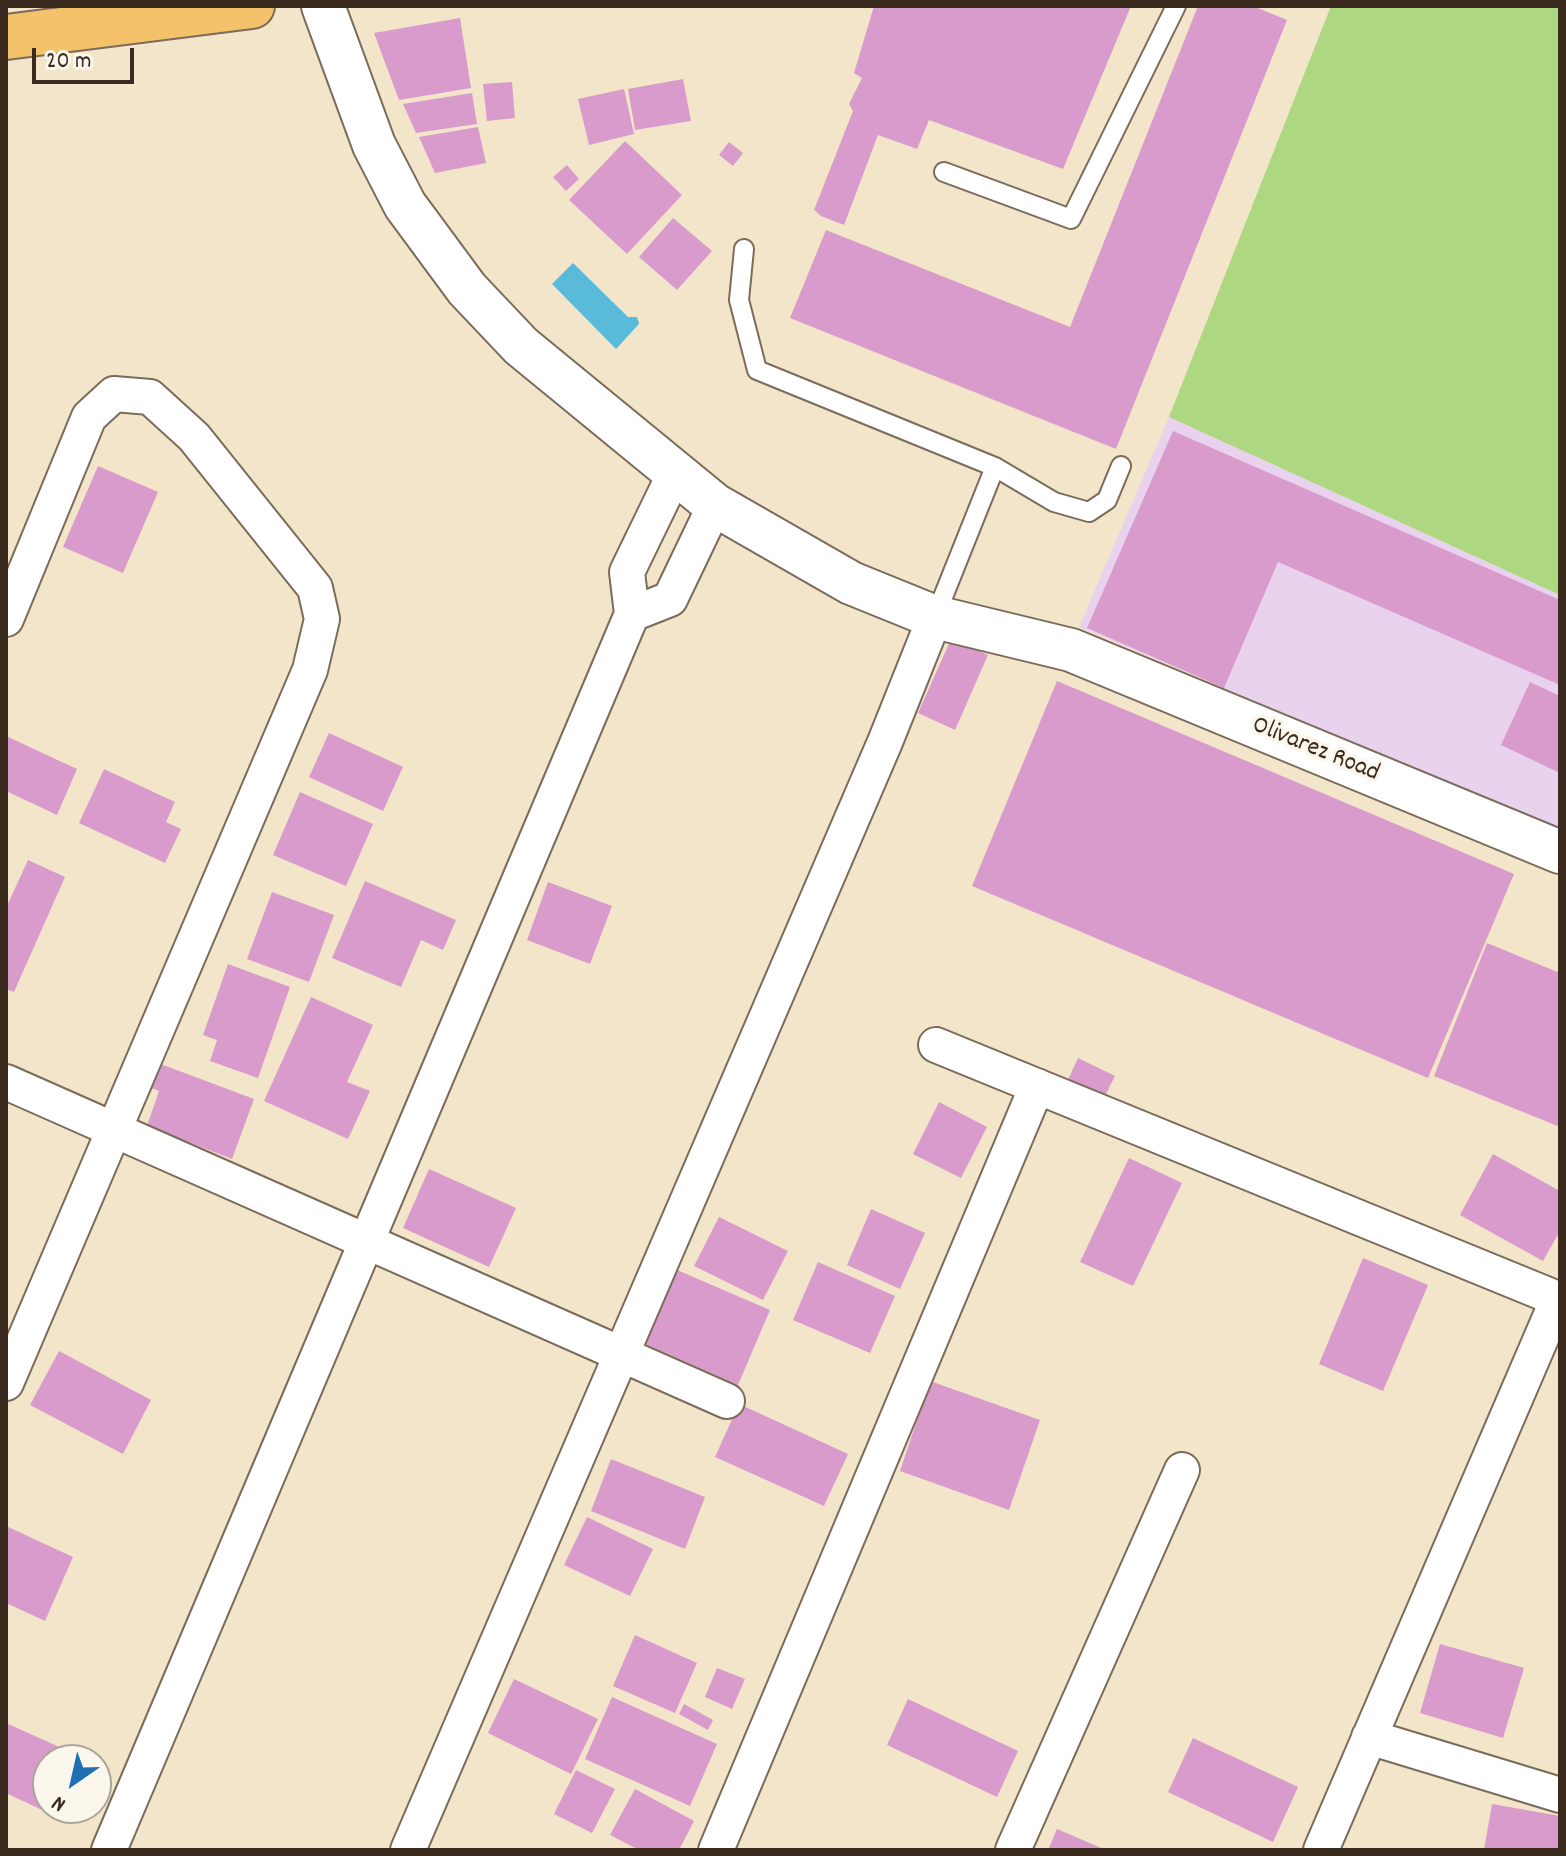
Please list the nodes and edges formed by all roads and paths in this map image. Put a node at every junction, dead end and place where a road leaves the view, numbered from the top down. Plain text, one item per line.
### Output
1 (252, 6) edge
2 (323, 6) edge
3 (1176, 6) edge
4 (6, 37) edge
5 (944, 172) dead end
6 (744, 249) dead end
7 (1121, 466) dead end
8 (995, 467) junction
9 (675, 473) junction
10 (715, 505) junction
11 (632, 614) junction
12 (935, 617) junction
13 (6, 619) edge
14 (1560, 852) edge
15 (936, 1045) dead end
16 (6, 1082) edge
17 (1037, 1086) junction
18 (114, 1130) junction
19 (366, 1242) junction
20 (621, 1354) junction
21 (6, 1383) edge
22 (727, 1401) dead end
23 (1182, 1470) dead end
24 (1369, 1737) junction
25 (1560, 1795) edge
26 (109, 1850) edge
27 (408, 1850) edge
28 (716, 1850) edge
29 (1013, 1850) edge
30 (1321, 1850) edge

1 - 4 main road
2 - 9 street, Olivarez Road
3 - 5 lane
6 - 8 lane
7 - 8 lane
8 - 12 lane
9 - 10 street, Olivarez Road
9 - 11 street
10 - 11 street
10 - 12 street, Olivarez Road
11 - 19 street
12 - 14 street, Olivarez Road
12 - 20 street
13 - 18 street
15 - 17 street
16 - 18 street
17 - 24 street
17 - 28 street
18 - 19 street
18 - 21 street
19 - 20 street
19 - 26 street
20 - 22 street
20 - 27 street
23 - 29 street
24 - 25 street
24 - 30 street

